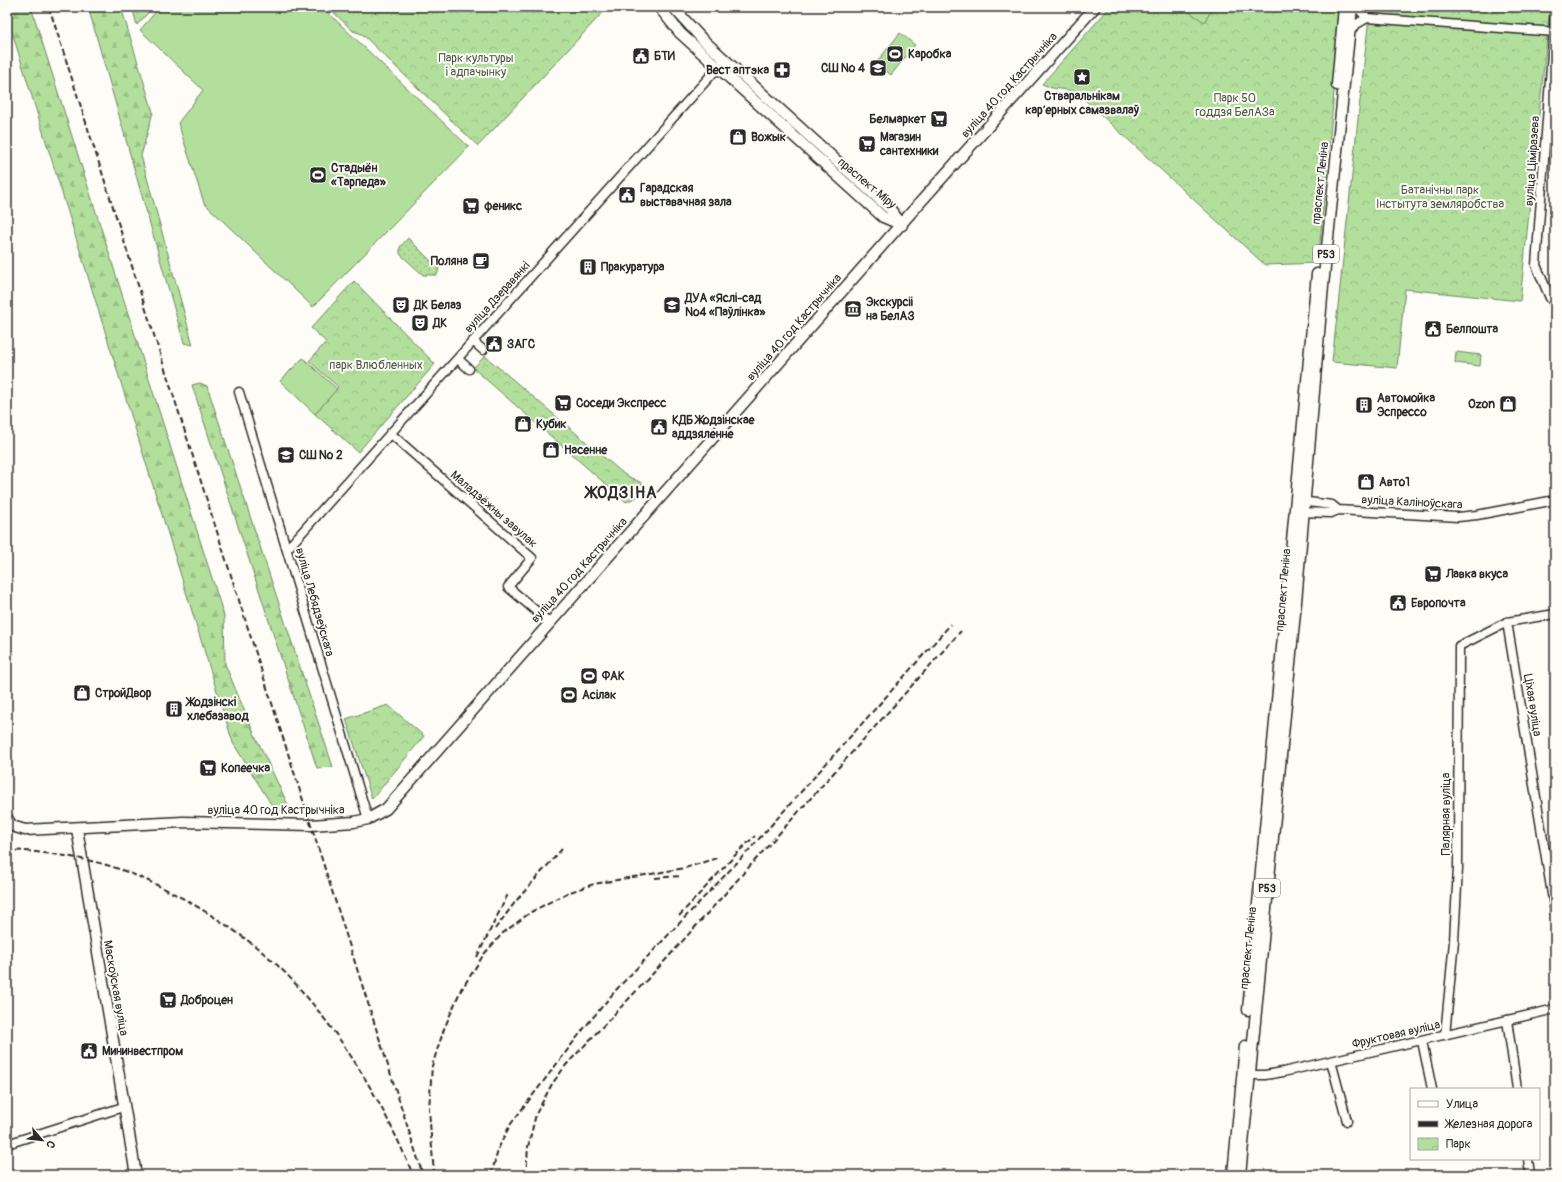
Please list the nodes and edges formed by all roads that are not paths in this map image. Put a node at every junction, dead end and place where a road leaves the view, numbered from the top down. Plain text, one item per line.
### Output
1 (659, 7) edge
2 (673, 7) edge
3 (1344, 7) edge
4 (1352, 7) edge
5 (1357, 7) edge
6 (1093, 8) edge
7 (1555, 14) edge
8 (1367, 18) junction
9 (1554, 32) edge
10 (1349, 33) junction
11 (721, 64) junction
12 (902, 225) junction
13 (1555, 304) edge
14 (473, 341) junction
15 (483, 350) dead end
16 (458, 359) junction
17 (469, 369) dead end
18 (238, 392) dead end
19 (390, 433) junction
20 (1555, 500) edge
21 (1300, 506) junction
22 (287, 549) junction
23 (1555, 614) edge
24 (549, 622) junction
25 (1507, 622) junction
26 (368, 819) junction
27 (9, 824) edge
28 (76, 829) junction
29 (1555, 912) edge
30 (1555, 1009) edge
31 (1507, 1020) junction
32 (1445, 1035) junction
33 (1422, 1041) junction
34 (1332, 1061) junction
35 (1246, 1075) junction
36 (1432, 1088) edge
37 (1517, 1088) edge
38 (123, 1107) junction
39 (1347, 1121) dead end
40 (7, 1144) edge
41 (1528, 1160) edge
42 (136, 1175) edge
43 (1233, 1175) edge
44 (1240, 1175) edge
45 (1530, 1175) edge

1 - 11 main road, праспект Міру
2 - 11 main road, праспект Міру
3 - 21 main road, праспект Леніна / Р53
4 - 10 main road, праспект Леніна / Р53
5 - 8 street
6 - 12 main road, вуліца 40 год Кастрычніка
7 - 9 street, вуліца Ціміразева
8 - 9 street
8 - 10 street
9 - 13 street, вуліца Ціміразева
10 - 21 main road, праспект Леніна / Р53
11 - 12 main road, праспект Міру
11 - 14 street, вуліца Дзеравянкі
12 - 24 main road, вуліца 40 год Кастрычніка
14 - 15 street
14 - 16 street, вуліца Дзеравянкі
16 - 17 street
16 - 19 street, вуліца Дзеравянкі
18 - 22 street, вуліца Лебядзеўскага
19 - 22 street, вуліца Дзеравянкі
19 - 24 street, Маладзёжны завулак
20 - 21 street, вуліца Каліноўскага
21 - 35 main road, праспект Леніна / Р53
22 - 26 street, вуліца Лебядзеўскага
23 - 25 street
24 - 26 main road, вуліца 40 год Кастрычніка
25 - 29 street, Ціхая вуліца
25 - 32 street, Палярная вуліца
26 - 28 main road, вуліца 40 год Кастрычніка
27 - 28 main road, вуліца 40 год Кастрычніка
28 - 38 main road, Маскоўская вуліца
30 - 31 street, Фруктовая вуліца
31 - 32 street, Фруктовая вуліца
31 - 37 street
32 - 33 street, Фруктовая вуліца
33 - 34 street, Фруктовая вуліца
33 - 36 street
34 - 35 street, Фруктовая вуліца
34 - 39 street
35 - 43 main road, праспект Леніна / Р53
35 - 44 main road, праспект Леніна / Р53
38 - 40 street
38 - 42 main road, Маскоўская вуліца
41 - 45 street

